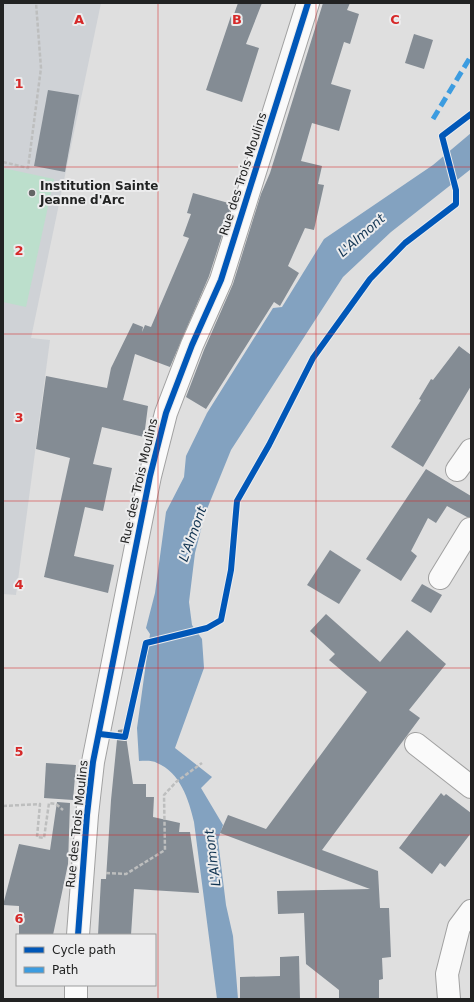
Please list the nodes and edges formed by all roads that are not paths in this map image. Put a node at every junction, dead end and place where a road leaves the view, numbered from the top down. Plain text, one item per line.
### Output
1 (308, 3) edge
2 (471, 450) edge
3 (457, 470) dead end
4 (470, 529) edge
5 (463, 557) edge
6 (440, 578) dead end
7 (416, 744) dead end
8 (471, 787) edge
9 (471, 911) edge
10 (78, 934) edge
11 (76, 986) edge
12 (76, 999) edge
13 (449, 999) edge

1 - 10 street, Rue des Trois Moulins
2 - 3 street
4 - 5 street
5 - 6 street
7 - 8 street
9 - 13 street
11 - 12 street

